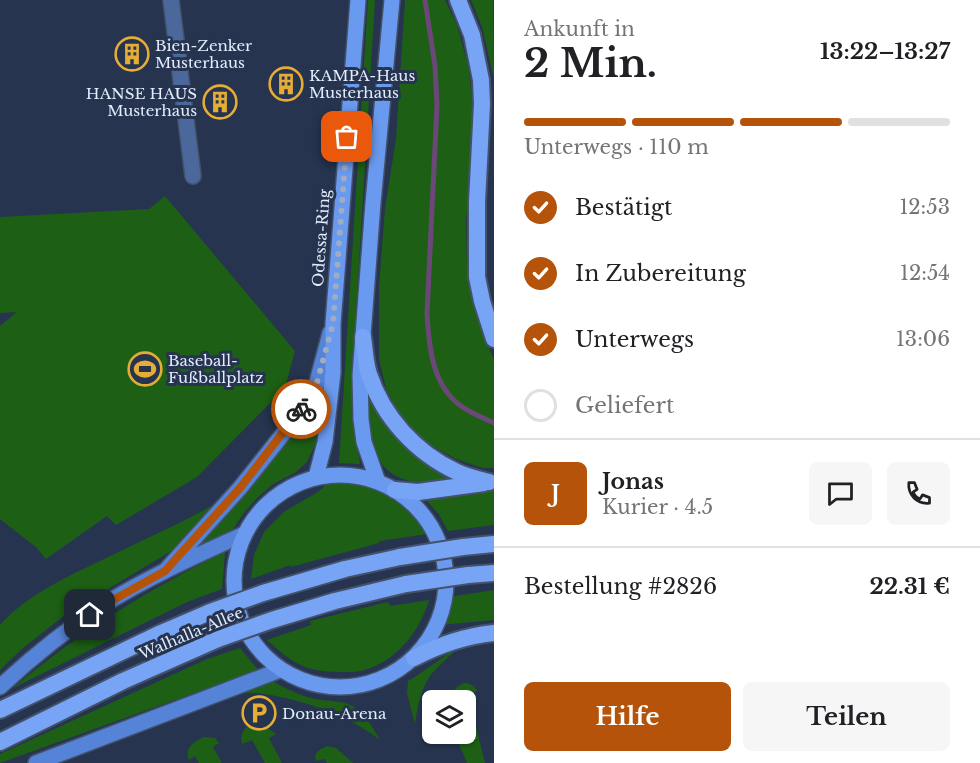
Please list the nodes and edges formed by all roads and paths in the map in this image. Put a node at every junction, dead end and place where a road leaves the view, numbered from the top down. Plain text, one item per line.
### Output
1 (171, 0) edge
2 (358, 0) edge
3 (392, 0) edge
4 (458, 0) edge
5 (193, 176) dead end
6 (333, 324) junction
7 (363, 336) junction
8 (494, 339) edge
9 (316, 477) junction
10 (378, 482) junction
11 (491, 482) edge
12 (395, 490) junction
13 (244, 534) junction
14 (494, 544) edge
15 (165, 571) junction
16 (494, 573) edge
17 (494, 633) edge
18 (414, 658) junction
19 (280, 670) junction
20 (0, 687) edge
21 (0, 710) edge
22 (0, 742) edge
23 (36, 763) edge

1 - 5 street
2 - 6 main road, Odessa-Ring
3 - 7 main road
4 - 8 highway
6 - 9 main road, Odessa-Ring
6 - 15 main road
7 - 10 main road
7 - 11 highway
9 - 10 main road
9 - 13 main road
10 - 12 main road
11 - 12 highway
12 - 18 main road
13 - 15 main road
13 - 19 main road
14 - 21 highway, Walhalla-Allee, bridge
15 - 20 main road
16 - 22 highway, Walhalla-Allee, bridge
17 - 18 highway
18 - 19 main road
19 - 23 main road

